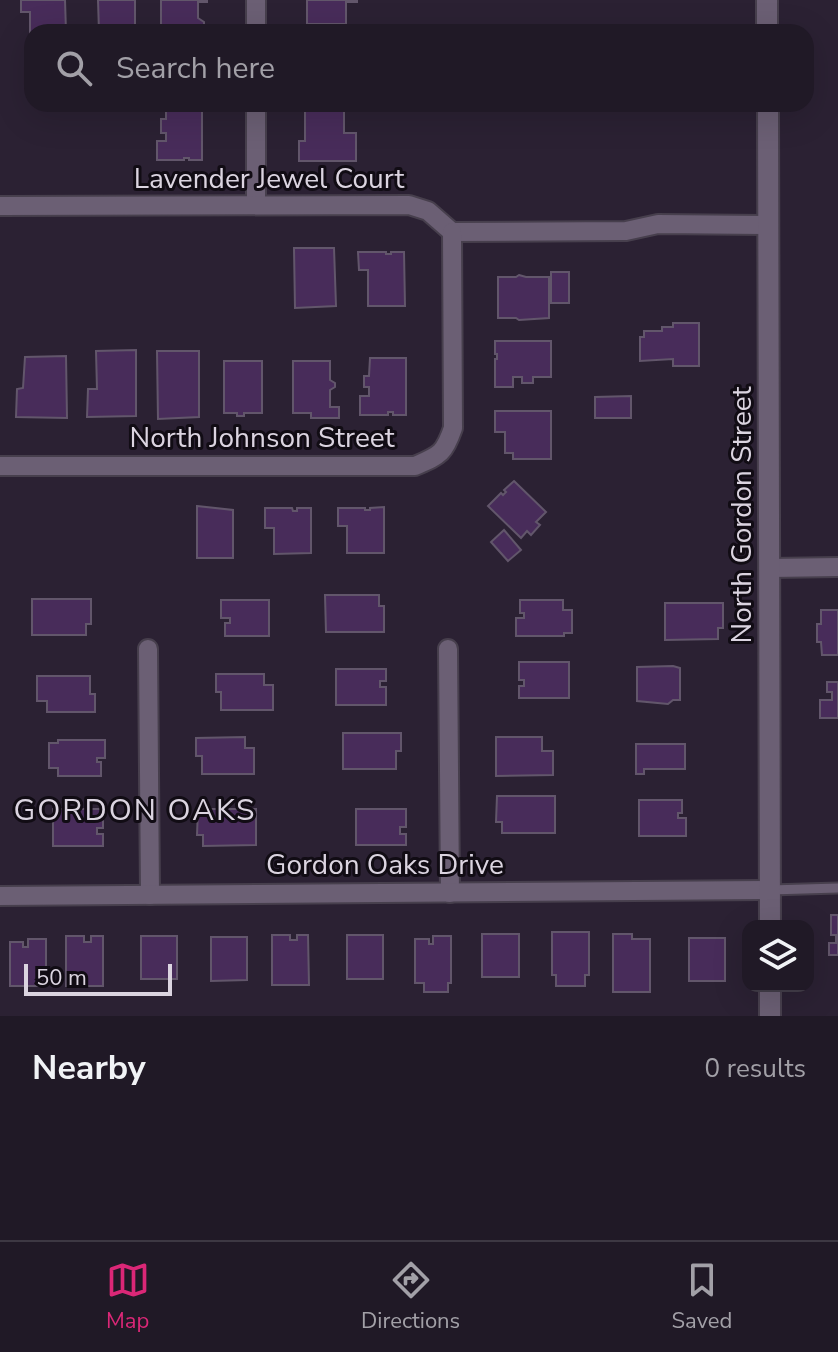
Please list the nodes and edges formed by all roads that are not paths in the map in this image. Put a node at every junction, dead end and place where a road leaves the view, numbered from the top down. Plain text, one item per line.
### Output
1 (256, 0) edge
2 (767, 0) edge
3 (256, 24) edge
4 (767, 24) edge
5 (256, 112) edge
6 (768, 112) edge
7 (256, 205) junction
8 (0, 206) edge
9 (769, 225) junction
10 (452, 232) junction
11 (0, 466) edge
12 (838, 567) edge
13 (771, 568) junction
14 (148, 649) dead end
15 (448, 649) dead end
16 (838, 888) edge
17 (770, 890) junction
18 (450, 893) junction
19 (150, 895) junction
20 (0, 896) edge
21 (770, 920) edge
22 (770, 992) edge
23 (770, 1016) edge

1 - 3 street
2 - 4 street
5 - 7 street
6 - 9 street, North Gordon Street
7 - 8 street, Lavender Jewel Court
7 - 10 street, Lavender Jewel Court
9 - 10 street
9 - 13 street, North Gordon Street
10 - 11 street, North Johnson Street
12 - 13 street
13 - 17 street, North Gordon Street
14 - 19 street
15 - 18 street
16 - 17 lane
17 - 18 street, Gordon Oaks Drive
17 - 21 street, North Gordon Street
18 - 19 street, Gordon Oaks Drive
19 - 20 street, Gordon Oaks Drive
22 - 23 street

